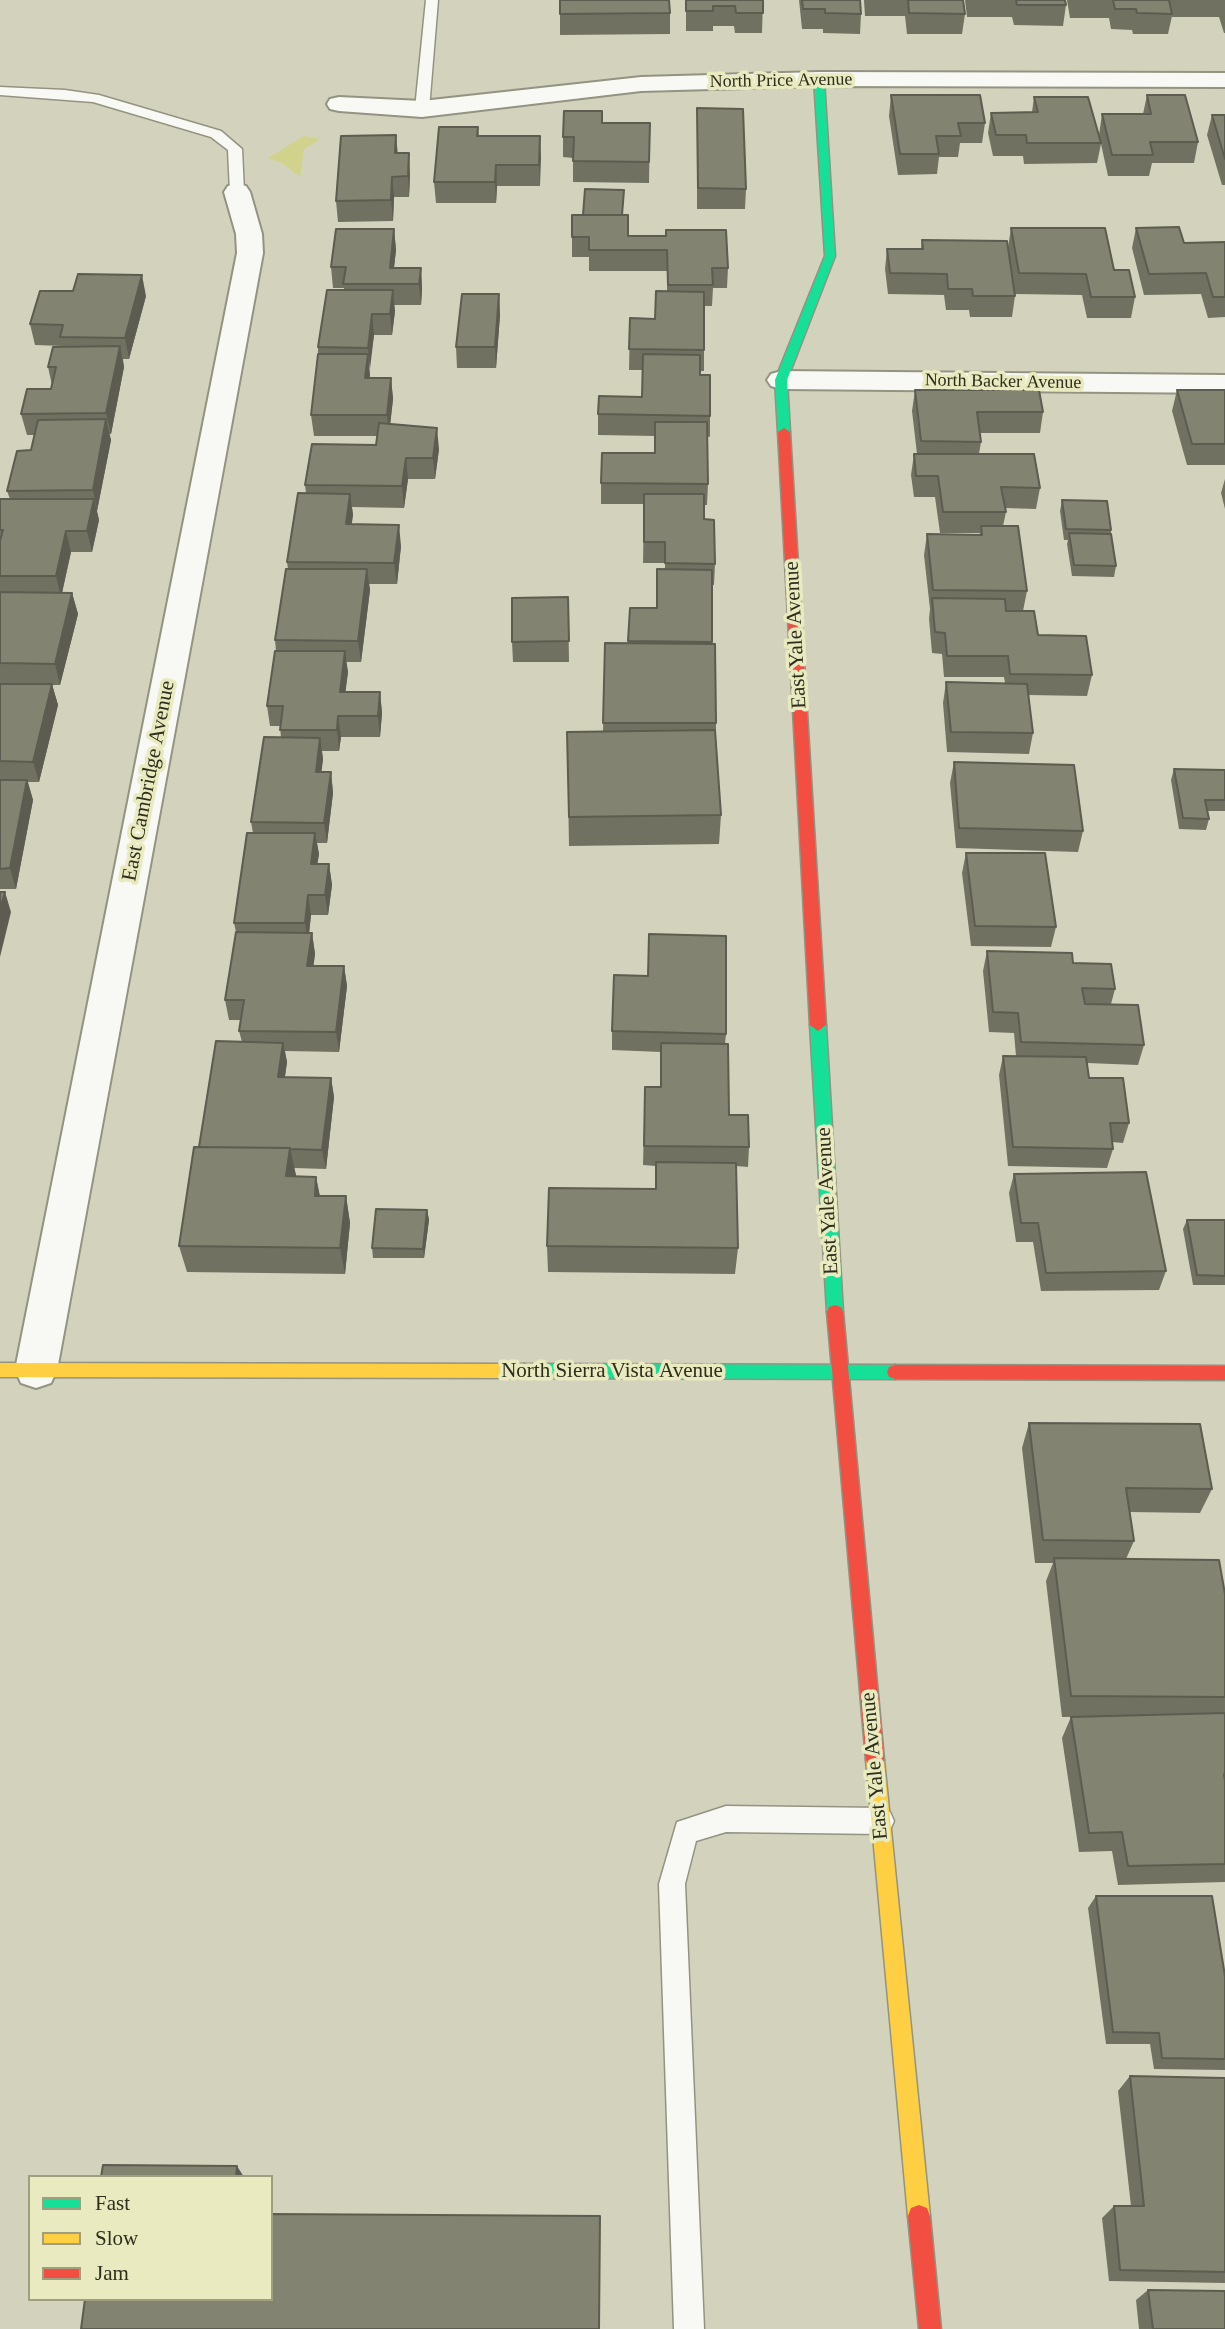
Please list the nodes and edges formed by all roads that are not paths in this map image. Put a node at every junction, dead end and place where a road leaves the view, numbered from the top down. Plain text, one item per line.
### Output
1 (432, 0) edge
2 (819, 79) junction
3 (1225, 80) edge
4 (0, 91) edge
5 (339, 104) dead end
6 (422, 108) junction
7 (237, 192) joint
8 (781, 380) junction
9 (1225, 384) edge
10 (0, 1370) edge
11 (36, 1370) junction
12 (838, 1372) junction
13 (1225, 1373) edge
14 (880, 1821) junction
15 (689, 2329) edge
16 (930, 2329) edge

1 - 6 lane
2 - 3 street, North Price Avenue
2 - 6 street, North Price Avenue
2 - 8 street, East Yale Avenue
4 - 7 lane
5 - 6 street, North Price Avenue
7 - 11 street, East Cambridge Avenue
8 - 9 street, North Backer Avenue
8 - 12 street, East Yale Avenue
10 - 11 street, North Sierra Vista Avenue
11 - 12 street, North Sierra Vista Avenue
12 - 13 street, North Sierra Vista Avenue
12 - 14 street, East Yale Avenue
14 - 15 lane
14 - 16 street, East Yale Avenue

